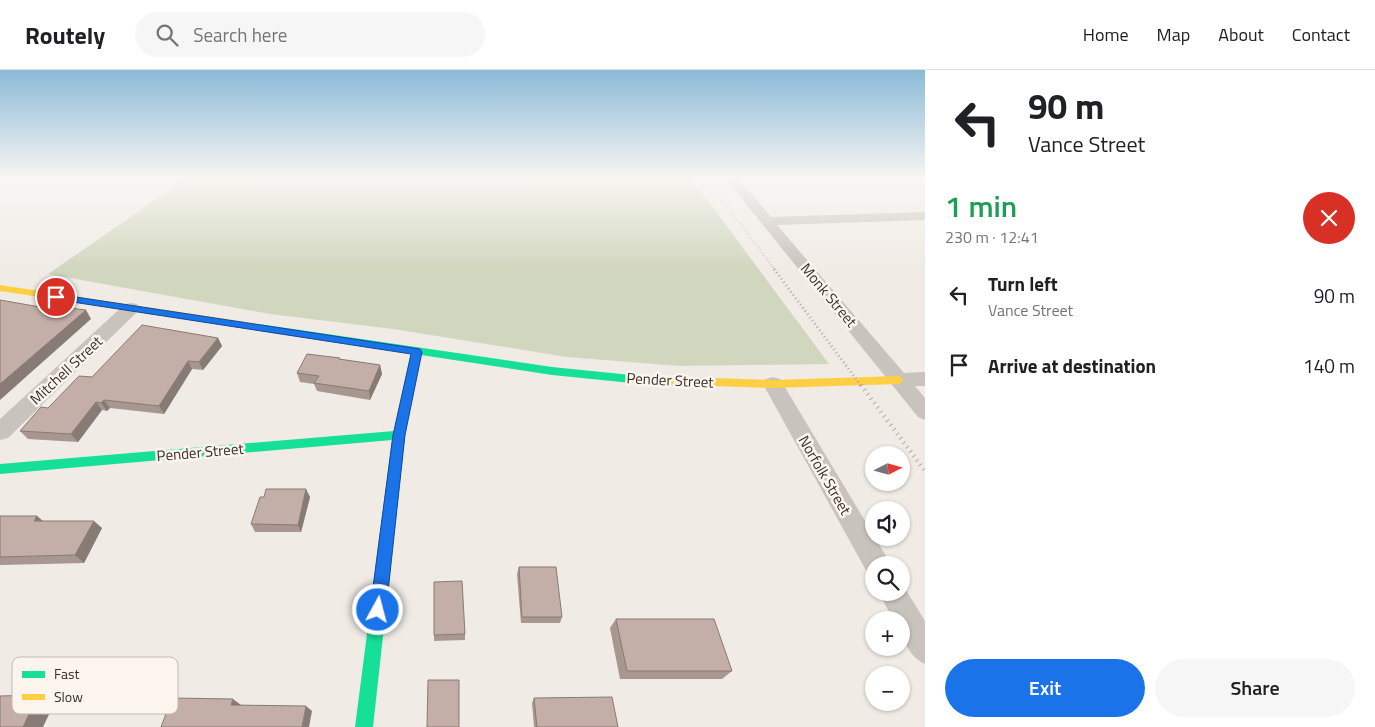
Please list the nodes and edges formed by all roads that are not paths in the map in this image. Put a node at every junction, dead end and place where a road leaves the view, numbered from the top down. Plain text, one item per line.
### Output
1 (757, 209) edge
2 (925, 216) edge
3 (768, 221) junction
4 (0, 288) edge
5 (131, 308) junction
6 (416, 352) junction
7 (925, 379) edge
8 (899, 380) junction
9 (773, 384) junction
10 (925, 412) edge
11 (0, 432) edge
12 (399, 435) junction
13 (0, 470) edge
14 (872, 556) edge
15 (897, 601) edge
16 (925, 649) edge
17 (364, 727) edge

1 - 3 street, Monk Street
2 - 3 street
3 - 8 street, Monk Street
4 - 5 street, Pender Street
5 - 6 street, Pender Street
5 - 11 street, Mitchell Street
6 - 9 street, Pender Street
6 - 12 street
7 - 8 street, Pender Street
8 - 9 street, Pender Street
8 - 10 street, Monk Street
9 - 14 street, Norfolk Street
12 - 13 street, Pender Street
12 - 17 street
15 - 16 street

